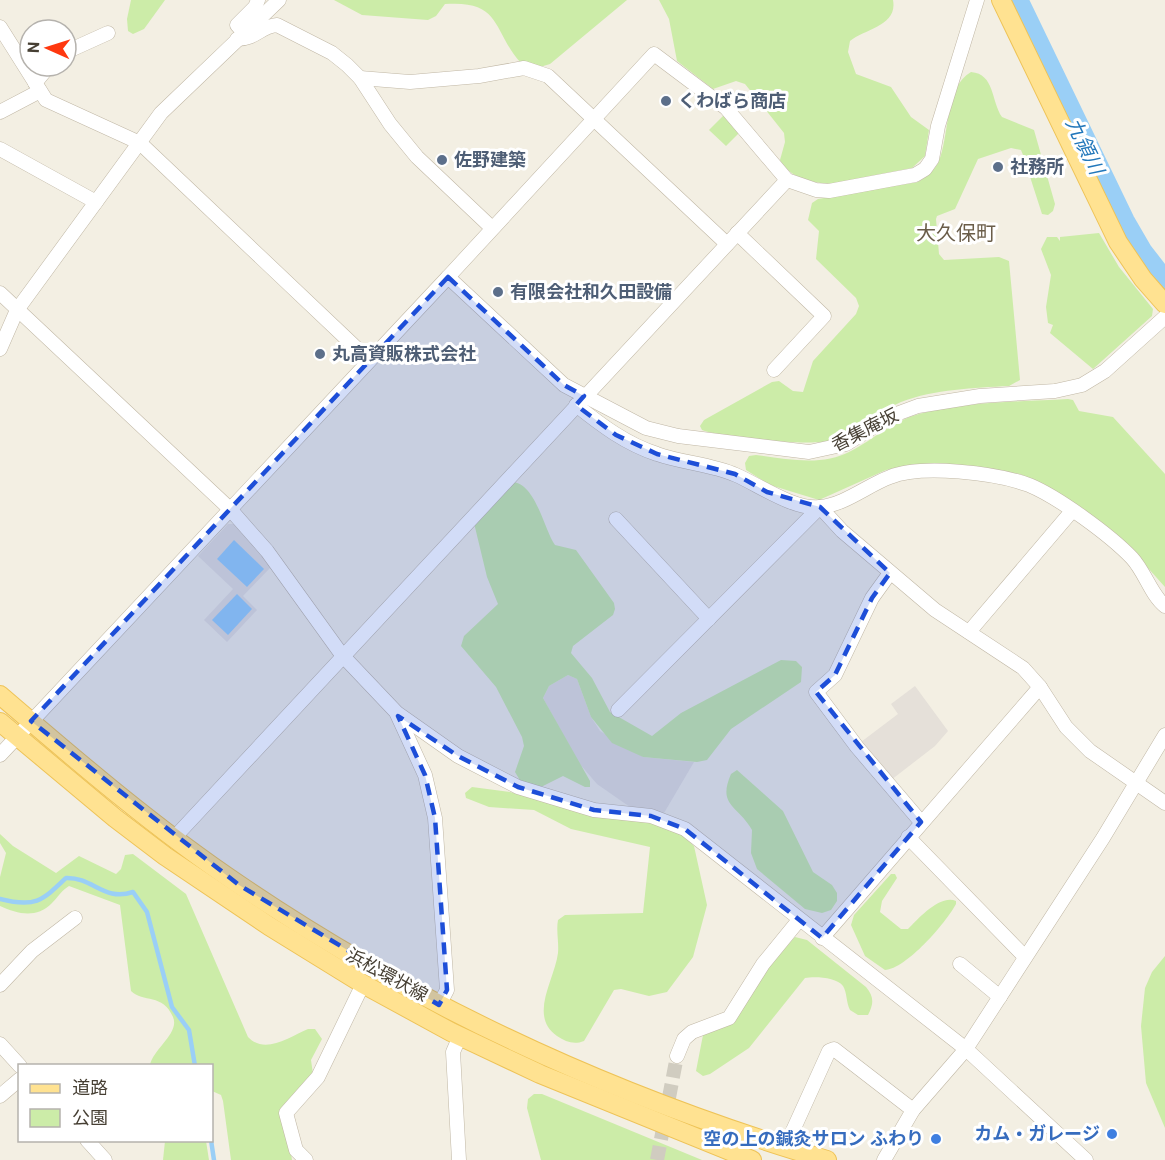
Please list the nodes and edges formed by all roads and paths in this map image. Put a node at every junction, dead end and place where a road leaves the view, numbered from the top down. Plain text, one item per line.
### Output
1 (258, 0) edge
2 (279, 0) edge
3 (977, 0) edge
4 (1001, 0) edge
5 (0, 27) edge
6 (108, 33) dead end
7 (241, 36) junction
8 (78, 47) edge
9 (43, 78) edge
10 (360, 78) junction
11 (38, 87) junction
12 (0, 112) edge
13 (594, 119) junction
14 (140, 143) junction
15 (0, 149) edge
16 (787, 180) junction
17 (96, 202) junction
18 (492, 228) junction
19 (737, 233) junction
20 (727, 244) junction
21 (447, 277) junction
22 (0, 293) edge
23 (1165, 304) edge
24 (17, 310) junction
25 (1165, 317) edge
26 (0, 349) edge
27 (369, 360) junction
28 (774, 370) dead end
29 (580, 400) junction
30 (820, 507) junction
31 (230, 509) junction
32 (1072, 511) junction
33 (616, 519) dead end
34 (890, 573) junction
35 (1165, 606) edge
36 (709, 619) junction
37 (969, 632) junction
38 (342, 655) junction
39 (1040, 687) junction
40 (0, 695) edge
41 (618, 710) dead end
42 (397, 713) junction
43 (0, 722) edge
44 (31, 722) junction
45 (1165, 735) edge
46 (17, 736) junction
47 (0, 754) edge
48 (1135, 783) junction
49 (1165, 803) edge
50 (921, 822) junction
51 (908, 837) junction
52 (174, 838) junction
53 (75, 918) dead end
54 (799, 920) junction
55 (822, 938) junction
56 (1025, 957) junction
57 (960, 964) dead end
58 (363, 984) junction
59 (0, 985) edge
60 (1000, 997) junction
61 (439, 1005) junction
62 (460, 1036) junction
63 (0, 1044) edge
64 (966, 1049) junction
65 (677, 1056) tunnel mouth
66 (19, 1064) edge
67 (18, 1080) edge
68 (0, 1096) edge
69 (913, 1110) junction
70 (89, 1142) edge
71 (785, 1148) junction
72 (105, 1160) edge
73 (306, 1160) edge
74 (459, 1160) edge
75 (752, 1160) edge
76 (827, 1160) edge
77 (884, 1160) edge
78 (1086, 1160) edge

1 - 7 street
2 - 7 street
3 - 16 street
4 - 23 main road
5 - 11 street
6 - 8 street
7 - 10 street
7 - 14 street
9 - 11 street
10 - 13 street
10 - 18 street
11 - 12 street
11 - 14 street
13 - 16 street
13 - 18 street
13 - 20 street
14 - 17 street
14 - 27 street
15 - 17 street
16 - 19 street
17 - 24 street
18 - 21 street
19 - 20 street
19 - 28 street
20 - 29 street
21 - 27 street
21 - 29 street
22 - 24 street
24 - 26 street
24 - 31 street
25 - 29 street, 香集庵坂
27 - 31 street
29 - 30 street
29 - 38 street
30 - 32 street
30 - 34 street
30 - 36 street
31 - 38 street
31 - 44 street
32 - 35 street
32 - 37 street
33 - 36 street
34 - 37 street
34 - 50 street
36 - 41 street
37 - 39 street
38 - 42 street
38 - 52 street
39 - 48 street
39 - 50 street
40 - 44 main road, 浜松環状線
42 - 54 street
42 - 61 street
43 - 46 main road, 浜松環状線
44 - 46 street
44 - 52 main road, 浜松環状線
45 - 48 street
46 - 47 street
46 - 58 main road, 浜松環状線
48 - 49 street
48 - 56 street
50 - 51 street
51 - 55 street
51 - 56 street
52 - 61 main road, 浜松環状線
53 - 59 street
54 - 55 street
54 - 65 street
55 - 64 street
56 - 60 street
57 - 60 street
58 - 62 main road, 浜松環状線
58 - 73 street
60 - 64 street
61 - 71 main road, 浜松環状線
62 - 74 street
62 - 75 main road, 浜松環状線
63 - 66 street
64 - 69 street
64 - 78 street
67 - 68 street
69 - 71 street
69 - 77 street
70 - 72 street
71 - 76 main road, 浜松環状線

